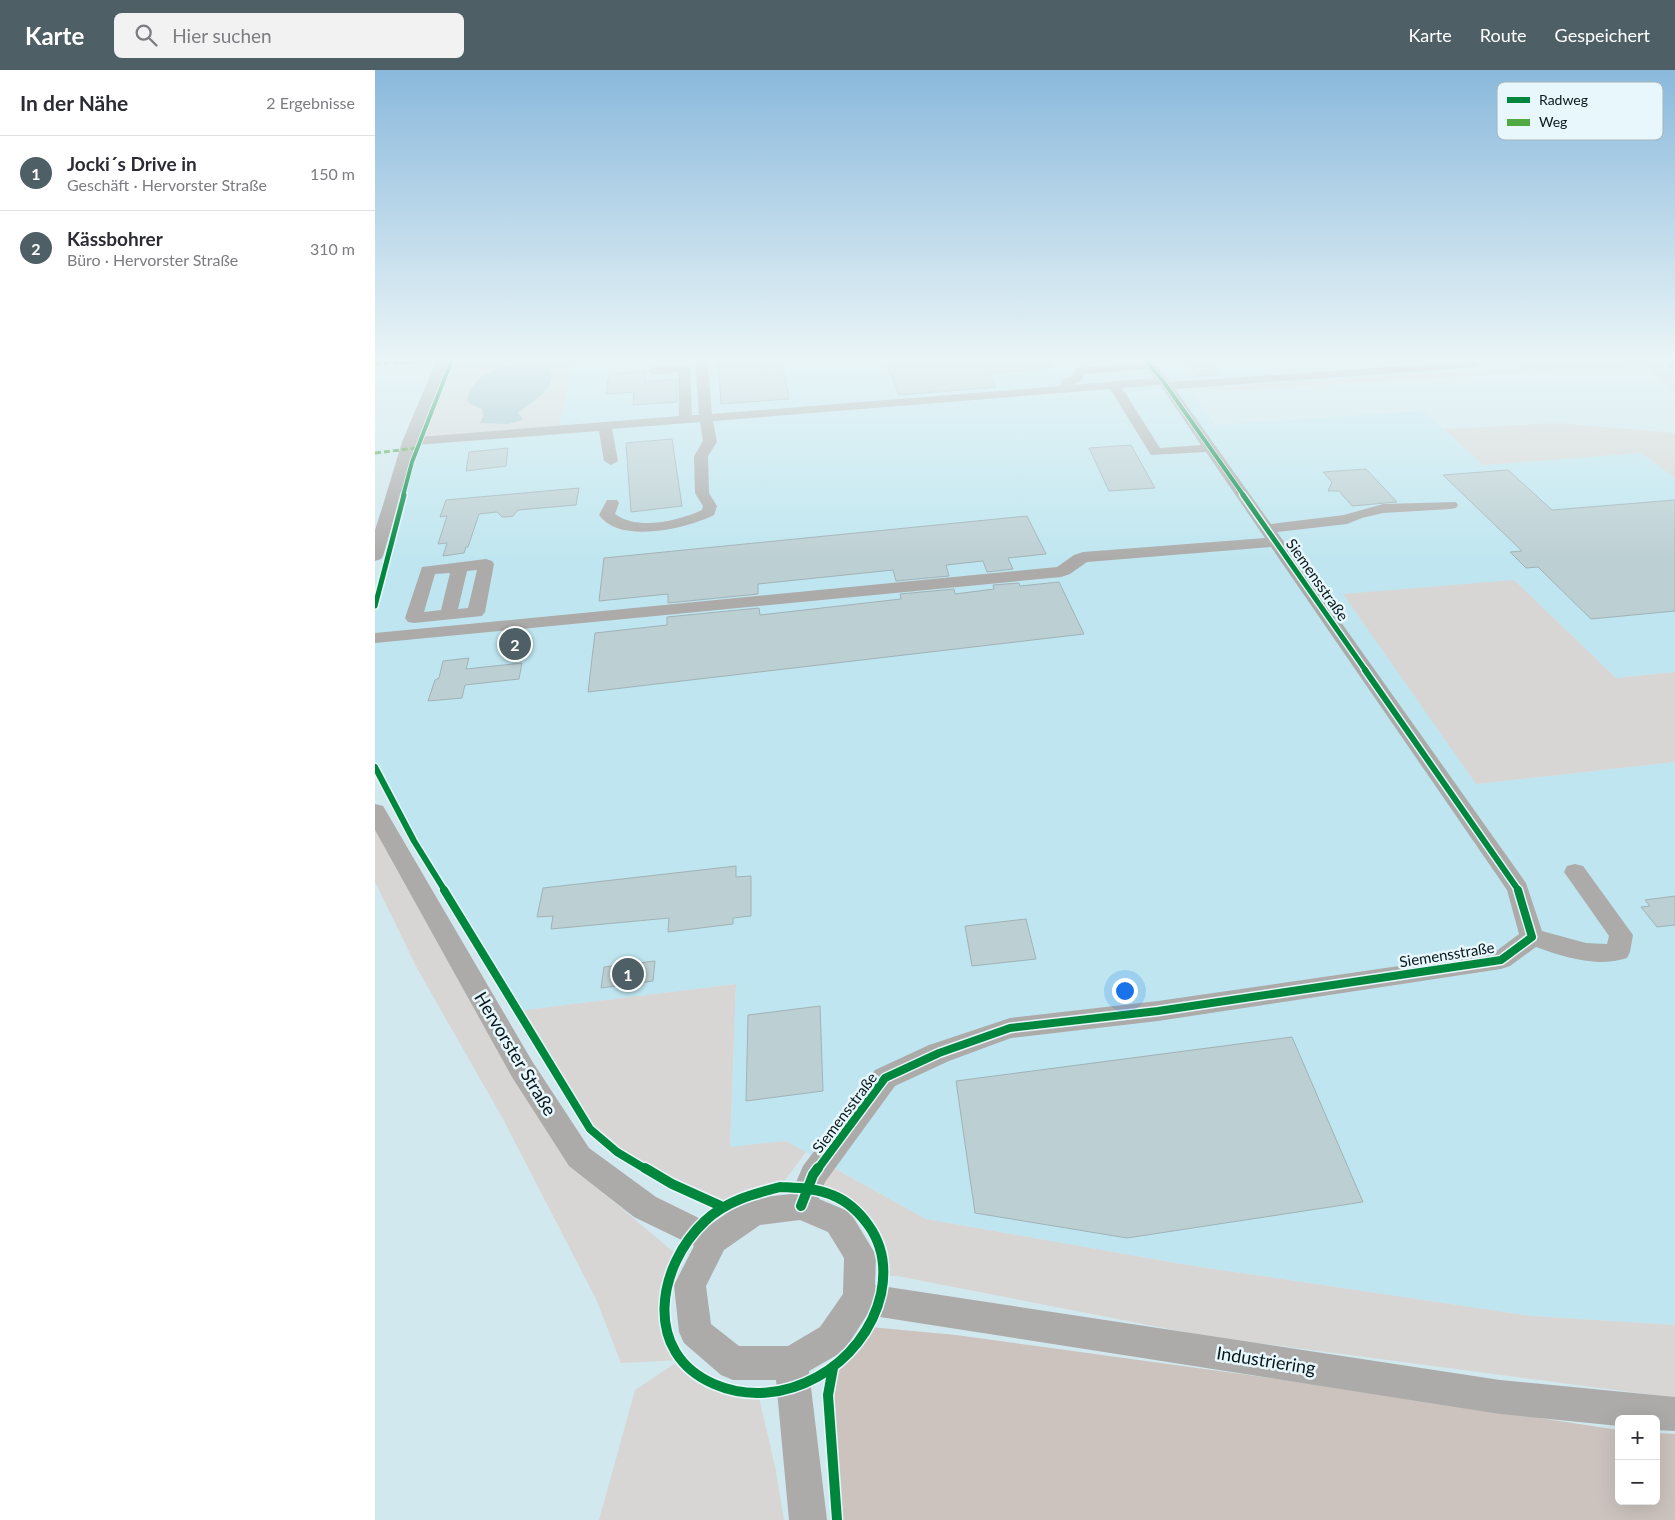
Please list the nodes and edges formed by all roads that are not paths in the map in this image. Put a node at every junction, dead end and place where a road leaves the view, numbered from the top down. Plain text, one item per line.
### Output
1 (416, 425) edge
2 (565, 425) edge
3 (607, 425) edge
4 (708, 425) edge
5 (1139, 425) edge
6 (1193, 425) edge
7 (409, 442) junction
8 (1210, 448) junction
9 (611, 461) dead end
10 (611, 504) dead end
11 (1451, 505) dead end
12 (1271, 535) junction
13 (375, 556) edge
14 (460, 567) junction
15 (453, 620) junction
16 (375, 638) edge
17 (375, 811) edge
18 (1575, 872) dead end
19 (1532, 937) junction
20 (801, 1206) junction
21 (713, 1240) junction
22 (859, 1298) junction
23 (791, 1362) junction
24 (1675, 1414) edge
25 (808, 1520) edge

1 - 7 street
2 - 7 street
3 - 9 street
4 - 10 street
5 - 8 street
6 - 8 street, Siemensstraße
7 - 13 street
8 - 12 street, Siemensstraße
11 - 12 street
12 - 15 street
12 - 19 street, Siemensstraße
14 - 15 street
14 - 15 street
14 - 15 street
15 - 16 street
17 - 21 street, Hervorster Straße
18 - 19 street
19 - 20 street, Siemensstraße
20 - 21 street
20 - 22 street
21 - 23 street
22 - 23 street
22 - 24 street, Industriering
23 - 25 street

